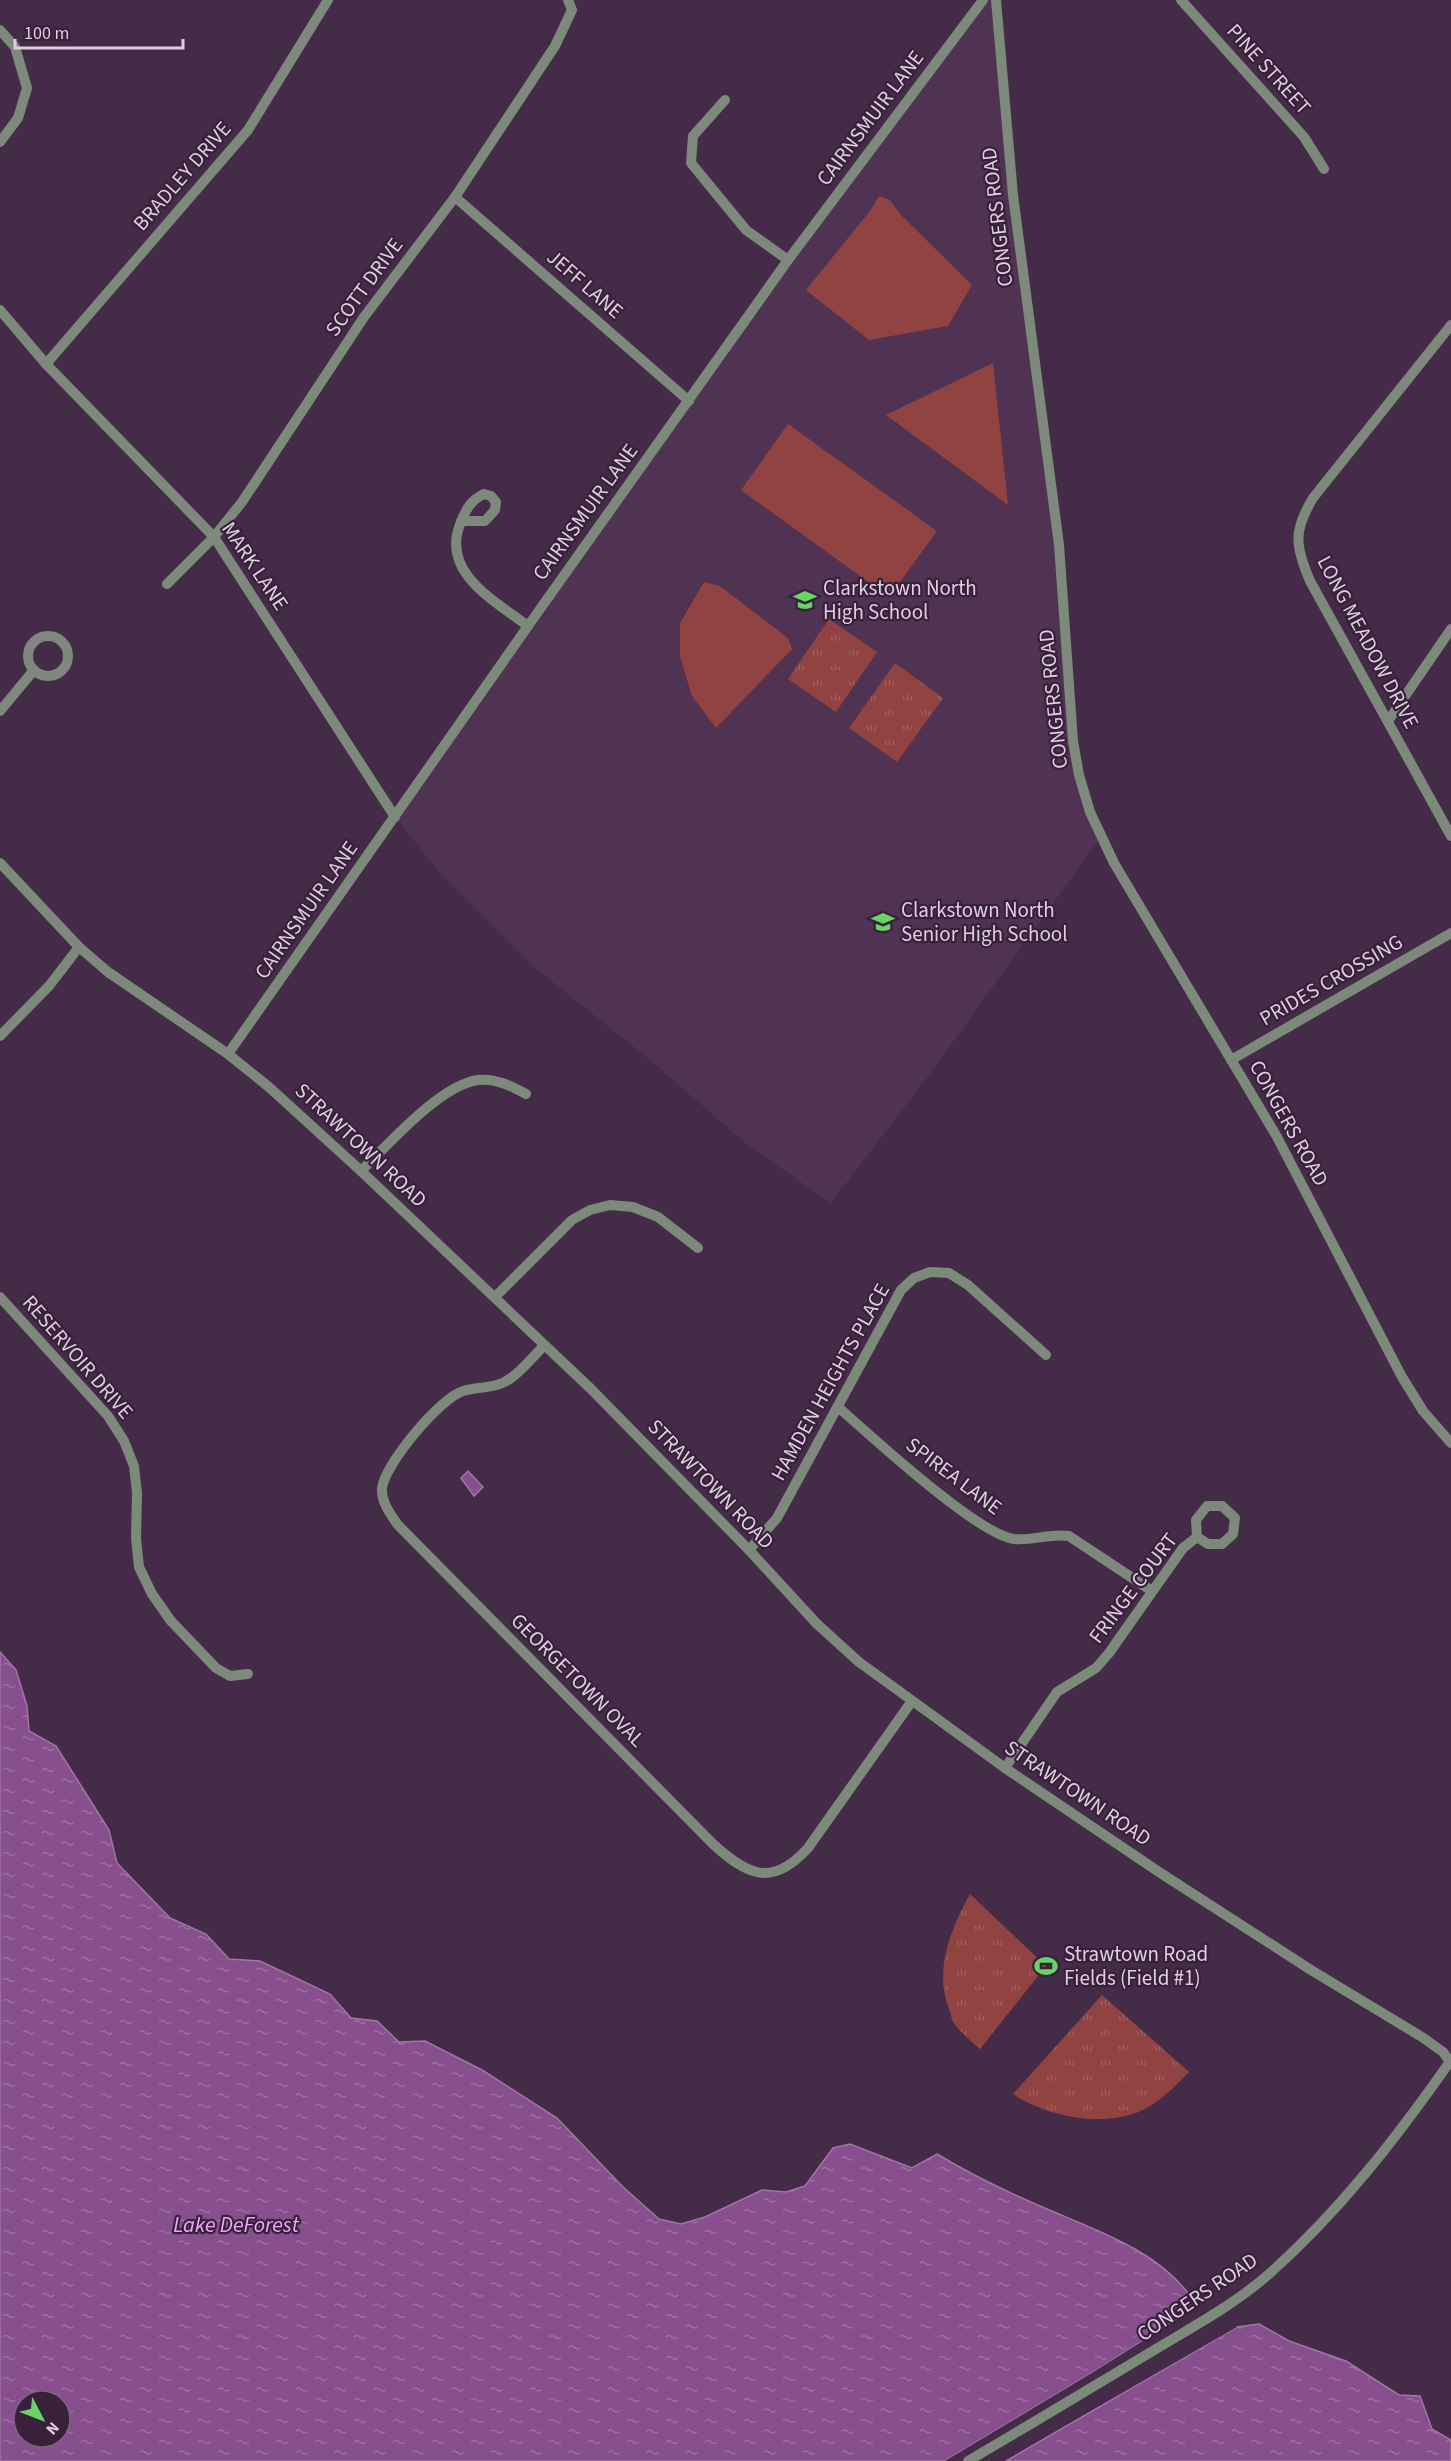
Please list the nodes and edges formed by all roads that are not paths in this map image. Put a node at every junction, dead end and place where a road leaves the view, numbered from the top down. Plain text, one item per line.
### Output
1 (328, 0) edge
2 (568, 0) edge
3 (983, 0) edge
4 (996, 0) edge
5 (1180, 0) edge
6 (0, 30) edge
7 (725, 100) dead end
8 (0, 142) edge
9 (1324, 169) dead end
10 (455, 197) junction
11 (788, 260) junction
12 (0, 310) edge
13 (1451, 325) edge
14 (46, 364) junction
15 (689, 401) junction
16 (461, 521) dead end
17 (214, 537) junction
18 (167, 584) dead end
19 (528, 627) junction
20 (1451, 629) edge
21 (34, 670) dead end
22 (0, 711) edge
23 (1388, 722) junction
24 (395, 817) junction
25 (1451, 836) edge
26 (0, 862) edge
27 (1451, 933) edge
28 (79, 947) junction
29 (0, 1036) edge
30 (228, 1054) junction
31 (1231, 1060) junction
32 (526, 1094) dead end
33 (361, 1171) junction
34 (698, 1248) dead end
35 (495, 1297) junction
36 (0, 1298) edge
37 (544, 1346) junction
38 (1046, 1355) dead end
39 (838, 1407) junction
40 (1451, 1443) edge
41 (1197, 1537) dead end
42 (749, 1550) junction
43 (1152, 1591) junction
44 (248, 1674) dead end
45 (912, 1701) junction
46 (1005, 1768) junction
47 (1451, 2061) edge
48 (968, 2461) edge

1 - 14 street, BRADLEY DRIVE
2 - 10 street, SCOTT DRIVE
3 - 11 street, CAIRNSMUIR LANE
4 - 31 street, CONGERS ROAD
5 - 9 street, PINE STREET
6 - 8 street
7 - 11 street
10 - 15 street, JEFF LANE
10 - 17 street, SCOTT DRIVE
11 - 15 street, CAIRNSMUIR LANE
12 - 14 street, MARK LANE
13 - 23 street, LONG MEADOW DRIVE
14 - 17 street, MARK LANE
15 - 19 street, CAIRNSMUIR LANE
16 - 19 street
17 - 18 street, SCOTT DRIVE
17 - 24 street, MARK LANE
19 - 24 street, CAIRNSMUIR LANE
20 - 23 street
21 - 22 street
23 - 25 street, LONG MEADOW DRIVE
24 - 30 street, CAIRNSMUIR LANE
26 - 28 street, STRAWTOWN ROAD
27 - 31 street, PRIDES CROSSING
28 - 29 street
28 - 30 street, STRAWTOWN ROAD
30 - 33 street, STRAWTOWN ROAD
31 - 40 street, CONGERS ROAD
32 - 33 street
33 - 35 street, STRAWTOWN ROAD
34 - 35 street
35 - 37 street, STRAWTOWN ROAD
36 - 44 street, RESERVOIR DRIVE
37 - 42 street, STRAWTOWN ROAD
37 - 45 street, GEORGETOWN OVAL
38 - 39 street, HAMDEN HEIGHTS PLACE
39 - 42 street, HAMDEN HEIGHTS PLACE
39 - 43 street, SPIREA LANE
41 - 43 street, FRINGE COURT
42 - 45 street, STRAWTOWN ROAD
43 - 46 street, FRINGE COURT
45 - 46 street, STRAWTOWN ROAD
46 - 47 street, STRAWTOWN ROAD
47 - 48 street, CONGERS ROAD

